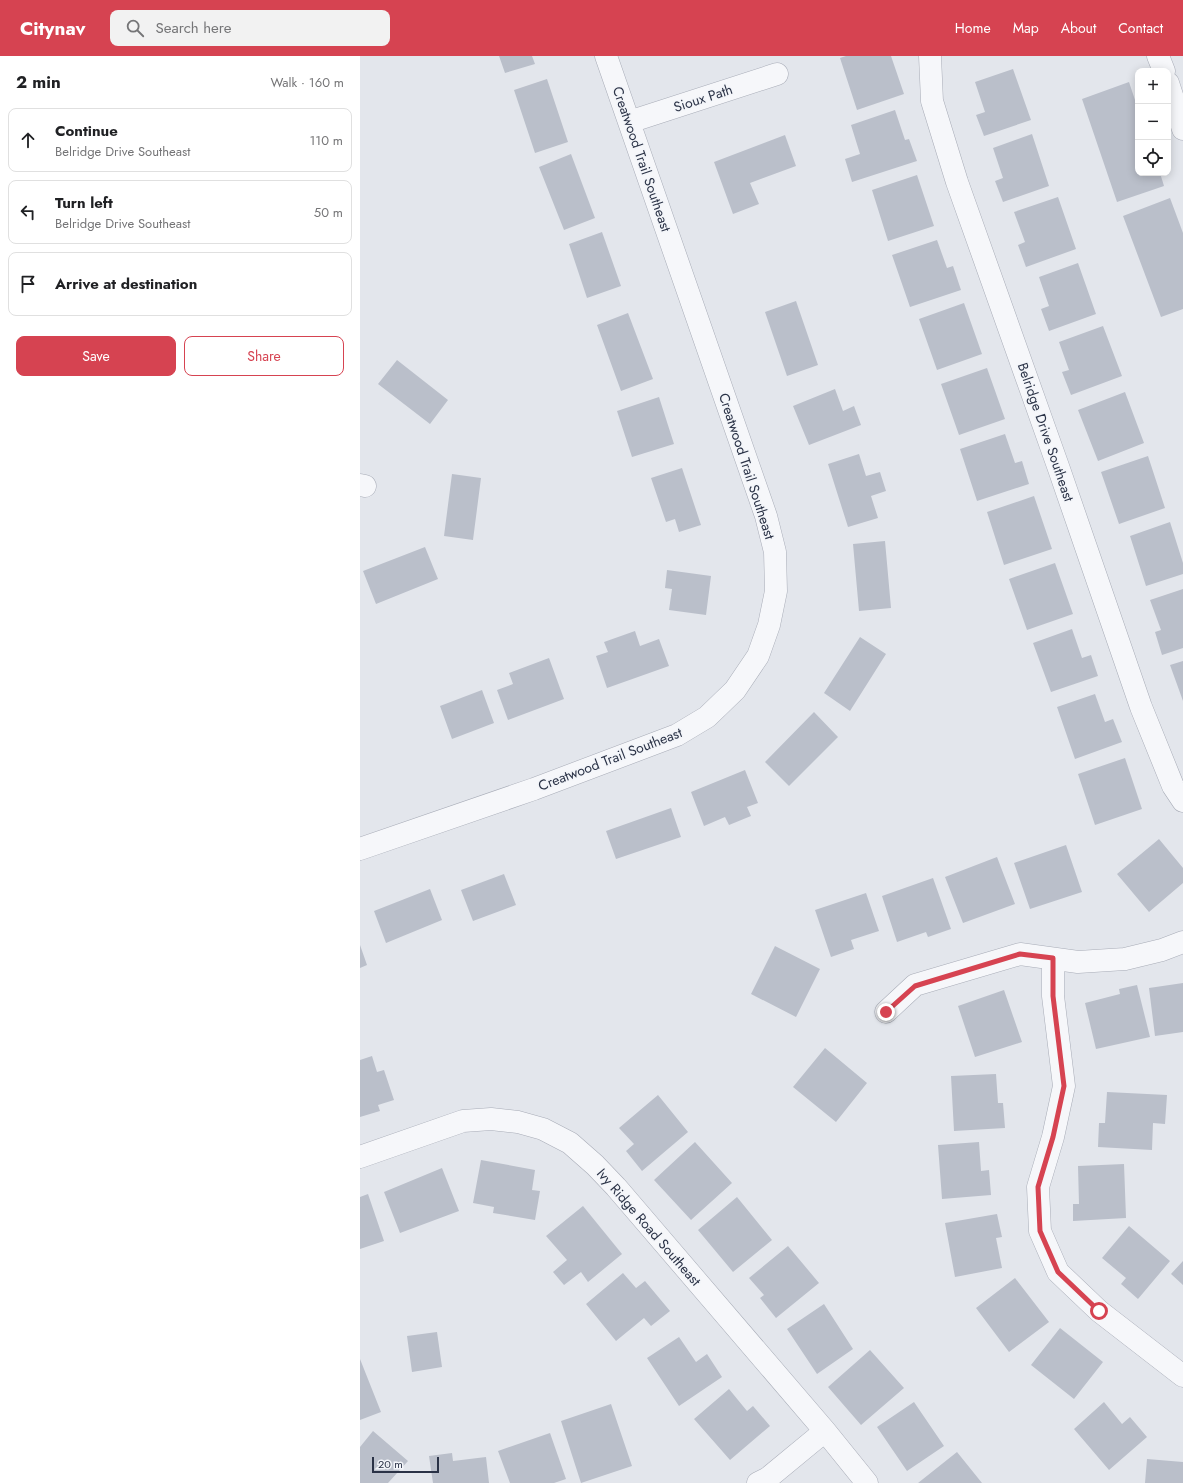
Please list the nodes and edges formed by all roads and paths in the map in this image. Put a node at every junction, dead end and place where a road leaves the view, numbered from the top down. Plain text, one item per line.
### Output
1 (606, 56) edge
2 (930, 56) edge
3 (777, 74) dead end
4 (1171, 92) edge
5 (629, 122) junction
6 (1183, 129) edge
7 (1183, 801) edge
8 (360, 849) edge
9 (1183, 942) edge
10 (1053, 958) junction
11 (886, 1012) dead end
12 (360, 1157) edge
13 (1183, 1376) edge
14 (826, 1431) junction
15 (758, 1483) edge
16 (867, 1483) edge

1 - 5 street, Creatwood Trail Southeast
2 - 7 street, Belridge Drive Southeast
3 - 5 street, Sioux Path
4 - 6 street
5 - 8 street, Creatwood Trail Southeast
9 - 10 street
10 - 11 street
10 - 13 street
12 - 14 street, Ivy Ridge Road Southeast
14 - 15 street
14 - 16 street, Ivy Ridge Road Southeast

